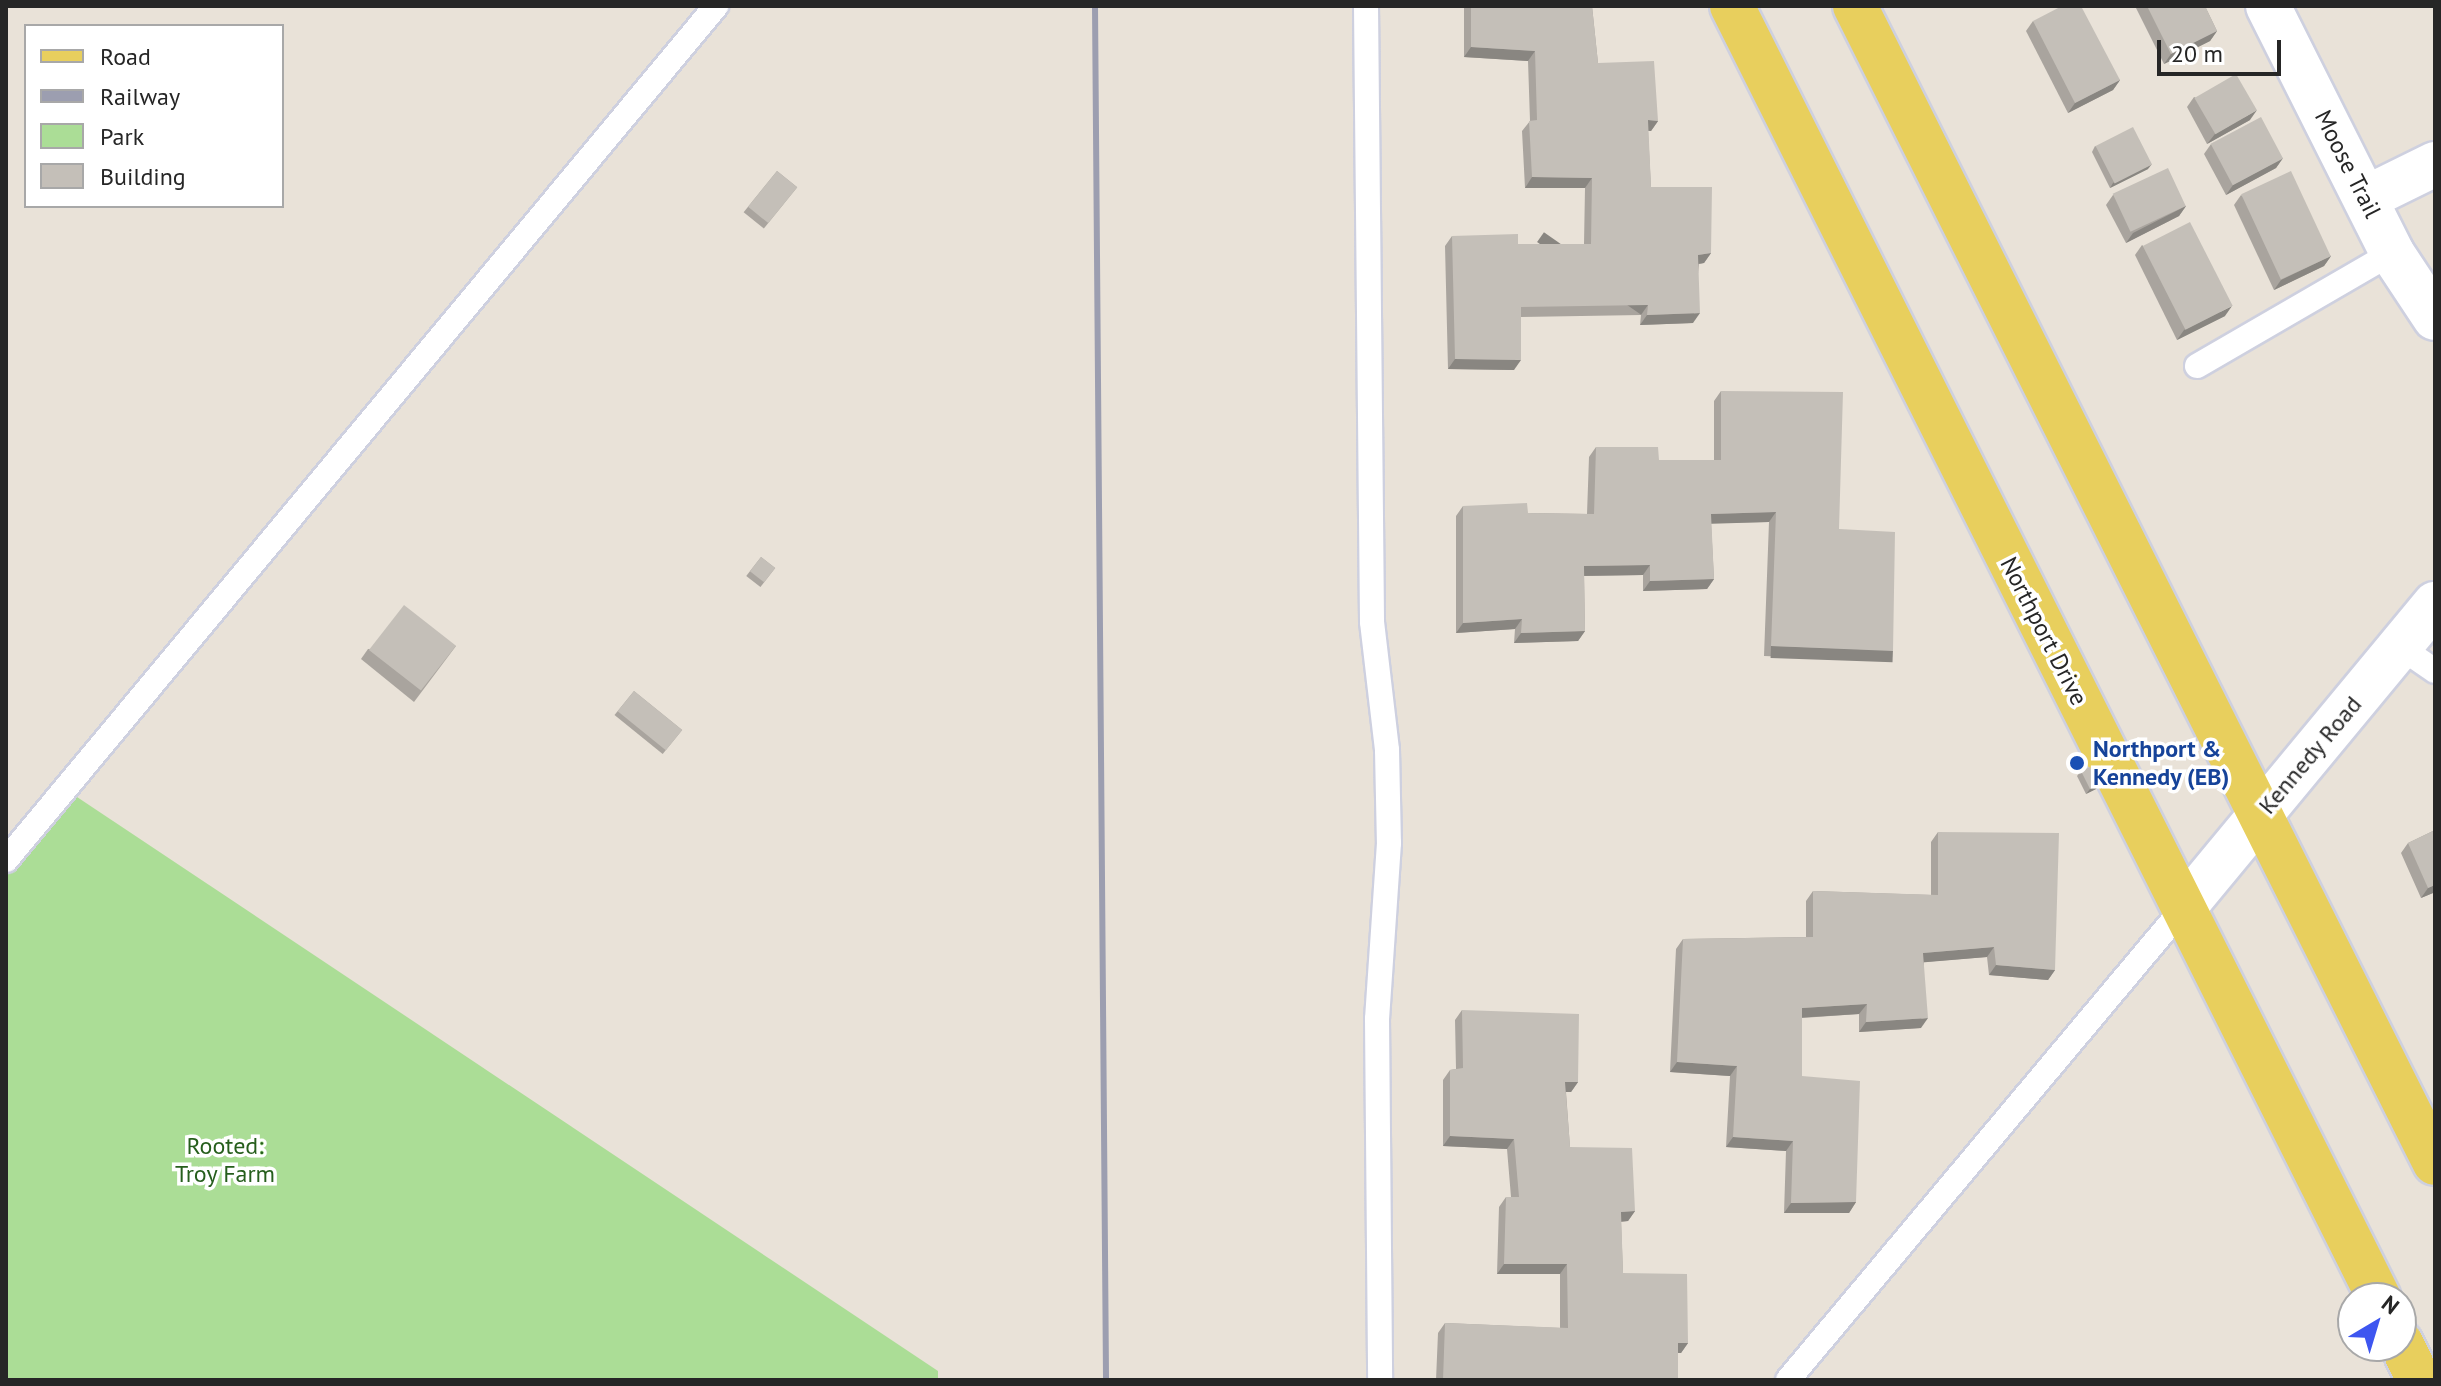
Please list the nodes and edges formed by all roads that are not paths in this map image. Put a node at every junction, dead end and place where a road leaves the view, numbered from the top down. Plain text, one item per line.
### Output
1 (716, 6) edge
2 (1366, 6) edge
3 (1732, 6) edge
4 (1855, 6) edge
5 (2268, 6) edge
6 (2435, 164) edge
7 (2366, 198) junction
8 (2392, 253) junction
9 (2435, 318) edge
10 (2197, 366) dead end
11 (2435, 604) edge
12 (2418, 659) edge
13 (2262, 813) junction
14 (6, 860) edge
15 (2185, 906) junction
16 (2435, 1163) edge
17 (2371, 1282) edge
18 (2410, 1362) edge
19 (1380, 1380) edge
20 (1788, 1380) edge
21 (2419, 1380) edge

1 - 14 lane
2 - 19 lane
3 - 15 main road, Northport Drive
4 - 13 main road
5 - 7 street, Moose Trail
6 - 7 street
7 - 8 street, Moose Trail
8 - 9 street, Moose Trail
8 - 10 lane
11 - 12 street, Kennedy Road
12 - 13 street, Kennedy Road
13 - 15 street, Kennedy Road
13 - 16 main road
15 - 17 main road, Northport Drive
15 - 20 lane
18 - 21 main road

